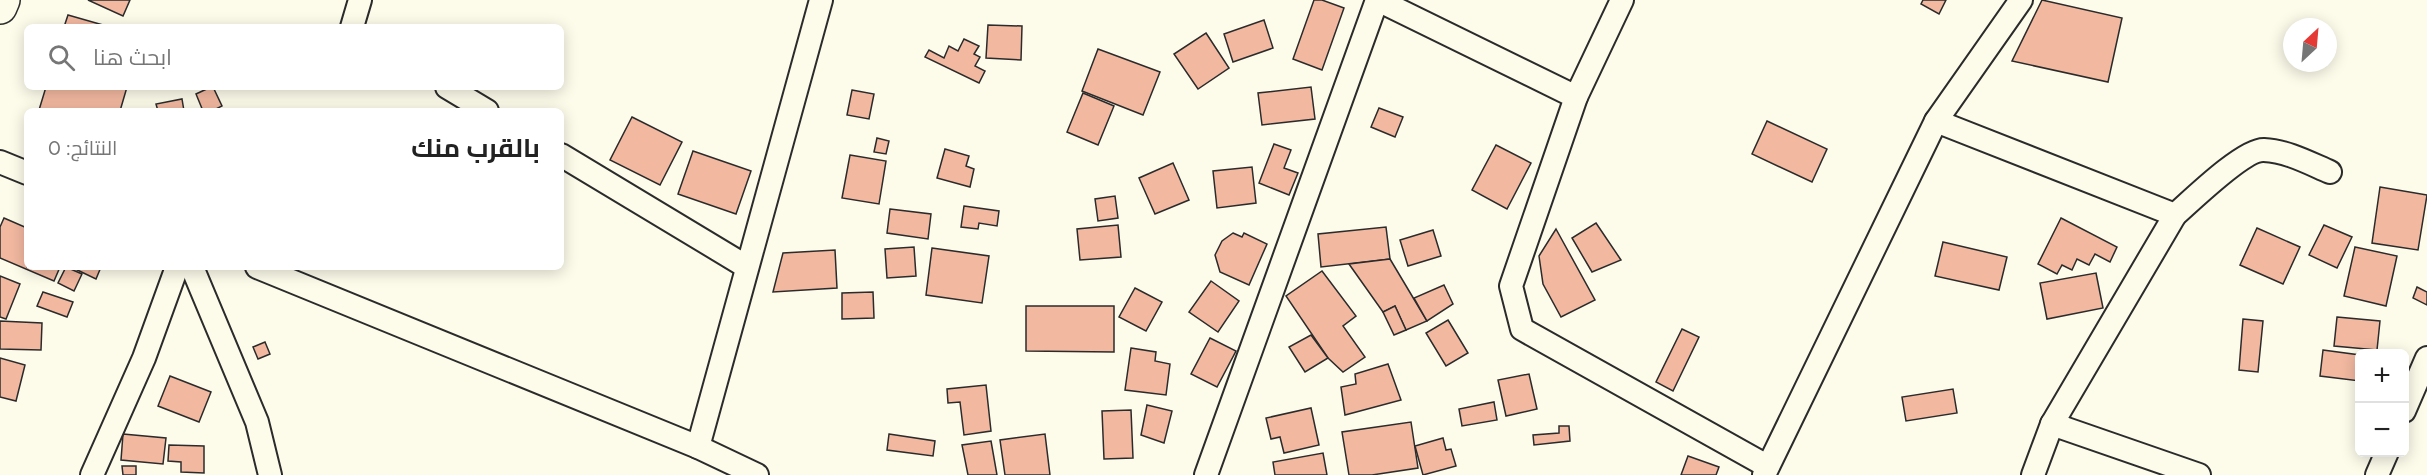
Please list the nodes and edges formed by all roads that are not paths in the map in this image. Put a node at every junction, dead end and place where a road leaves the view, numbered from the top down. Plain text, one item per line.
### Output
1 (3, 0) edge
2 (360, 0) edge
3 (821, 0) edge
4 (1378, 0) edge
5 (1622, 0) edge
6 (2021, 0) edge
7 (0, 7) edge
8 (353, 24) edge
9 (452, 90) edge
10 (1576, 97) junction
11 (482, 108) edge
12 (1936, 121) junction
13 (564, 157) edge
14 (0, 162) edge
15 (24, 172) edge
16 (2330, 172) dead end
17 (2175, 215) junction
18 (747, 267) junction
19 (176, 270) edge
20 (193, 270) edge
21 (265, 270) edge
22 (2427, 358) edge
23 (2407, 403) edge
24 (2052, 424) junction
25 (698, 447) junction
26 (2385, 457) edge
27 (1765, 471) edge
28 (92, 475) edge
29 (270, 475) edge
30 (758, 475) edge
31 (1206, 475) edge
32 (2033, 475) edge
33 (2199, 475) edge
34 (2377, 475) edge

1 - 7 highway
2 - 8 street
3 - 18 street
4 - 10 street
4 - 31 street
5 - 10 street
6 - 12 street
9 - 11 street
10 - 27 street
12 - 17 street
12 - 27 street
13 - 18 street
14 - 15 street
16 - 17 street
17 - 24 street
18 - 25 street
19 - 28 street
20 - 29 street
21 - 25 street
22 - 23 street
24 - 32 street
24 - 33 street
25 - 30 street
26 - 34 street

